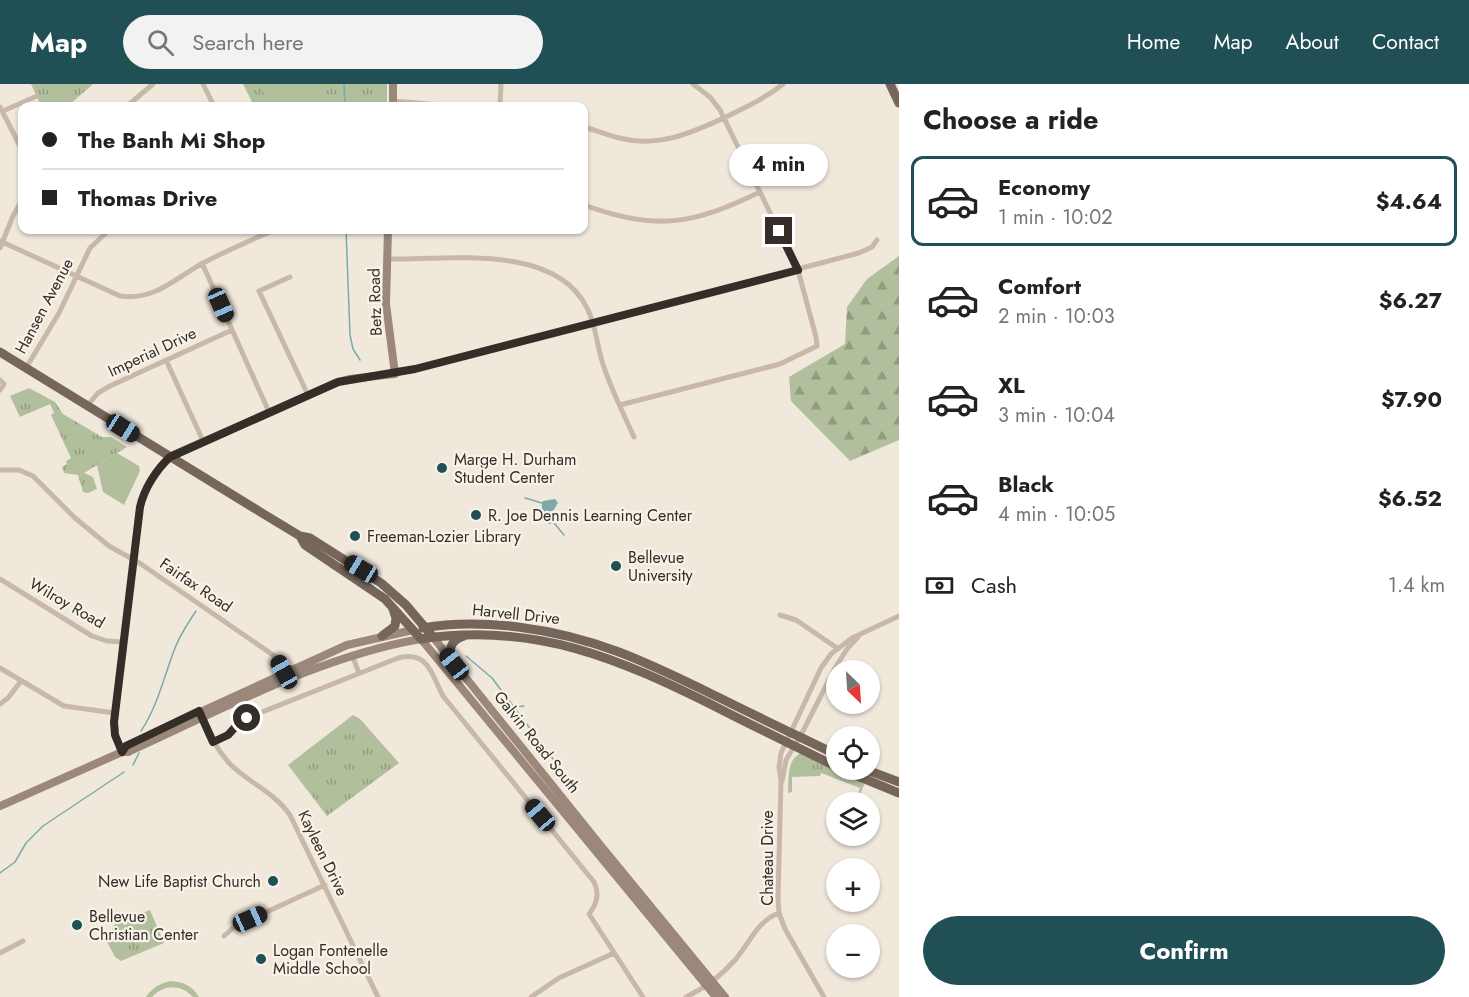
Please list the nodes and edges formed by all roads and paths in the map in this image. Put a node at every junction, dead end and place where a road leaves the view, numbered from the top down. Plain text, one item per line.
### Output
1 (153, 84) edge
2 (203, 84) edge
3 (393, 84) edge
4 (501, 84) edge
5 (693, 84) edge
6 (783, 84) edge
7 (890, 84) edge
8 (37, 96) dead end
9 (21, 102) edge
10 (133, 102) edge
11 (212, 102) edge
12 (393, 102) edge
13 (500, 102) edge
14 (18, 103) edge
15 (899, 104) edge
16 (2, 109) edge
17 (723, 118) junction
18 (588, 128) edge
19 (18, 142) edge
20 (760, 192) junction
21 (588, 206) edge
22 (18, 207) edge
23 (105, 234) edge
24 (264, 234) edge
25 (388, 234) edge
26 (877, 240) dead end
27 (1, 244) edge
28 (388, 259) junction
29 (202, 263) junction
30 (798, 270) junction
31 (77, 277) junction
32 (290, 277) dead end
33 (593, 324) junction
34 (232, 330) junction
35 (0, 352) edge
36 (166, 360) junction
37 (26, 368) junction
38 (395, 374) junction
39 (0, 380) edge
40 (0, 390) edge
41 (308, 395) junction
42 (620, 405) junction
43 (87, 406) junction
44 (269, 412) junction
45 (634, 437) dead end
46 (203, 441) junction
47 (170, 457) junction
48 (0, 470) edge
49 (300, 536) junction
50 (133, 559) junction
51 (0, 579) edge
52 (390, 604) junction
53 (780, 615) dead end
54 (899, 616) edge
55 (425, 627) junction
56 (413, 630) junction
57 (864, 632) junction
58 (469, 633) junction
59 (382, 636) junction
60 (433, 637) junction
61 (421, 639) junction
62 (124, 642) junction
63 (837, 648) junction
64 (352, 655) junction
65 (454, 664) junction
66 (0, 668) edge
67 (284, 672) junction
68 (359, 673) junction
69 (21, 681) junction
70 (0, 704) edge
71 (115, 713) junction
72 (200, 714) junction
73 (790, 733) junction
74 (800, 737) junction
75 (213, 742) junction
76 (791, 744) junction
77 (826, 750) edge
78 (122, 752) junction
79 (826, 762) edge
80 (880, 775) edge
81 (867, 780) edge
82 (781, 781) junction
83 (899, 783) edge
84 (899, 793) edge
85 (0, 806) edge
86 (325, 885) junction
87 (779, 913) junction
88 (224, 936) dead end
89 (23, 941) dead end
90 (0, 953) edge
91 (614, 953) junction
92 (710, 984) junction
93 (378, 997) edge
94 (531, 997) edge
95 (643, 997) edge
96 (686, 997) edge
97 (716, 997) edge
98 (725, 997) edge
99 (824, 997) edge

1 - 10 street
2 - 11 street
3 - 12 main road
4 - 13 street
5 - 17 street
6 - 17 street
7 - 15 main road
8 - 9 street
14 - 16 street
16 - 19 street
17 - 18 street
17 - 20 street
20 - 21 street
20 - 30 street
22 - 27 street
23 - 31 street, Hansen Avenue
24 - 29 street
25 - 28 main road, Betz Road
26 - 30 street
27 - 31 street
28 - 33 street
28 - 38 main road, Betz Road
29 - 31 street
29 - 34 street
30 - 33 street
30 - 42 street
31 - 37 street, Hansen Avenue
32 - 41 street
33 - 38 street
33 - 42 street
34 - 36 street, Imperial Drive
34 - 44 street
35 - 37 main road, Galvin Road South
36 - 43 street, Imperial Drive
36 - 46 street
37 - 43 main road, Galvin Road South
38 - 41 main road
39 - 40 street
41 - 44 main road
42 - 45 street
43 - 47 main road, Galvin Road South
44 - 46 main road
46 - 47 main road
47 - 49 main road, Galvin Road South
47 - 50 street
48 - 50 street, Fairfax Road
49 - 52 main road, Galvin Road South
49 - 55 main road, Galvin Road South
50 - 62 street
50 - 67 street, Fairfax Road
51 - 62 street, Wilroy Road
52 - 56 main road, Galvin Road South
52 - 59 main road
53 - 63 street
54 - 57 street
55 - 56 main road, Harvell Drive
55 - 60 main road, Galvin Road South
55 - 73 main road, Harvell Drive
56 - 59 main road, Harvell Drive
56 - 61 main road, Galvin Road South
57 - 63 street
57 - 74 street
58 - 60 main road, Harvell Drive
58 - 65 main road
58 - 76 main road, Harvell Drive
59 - 67 main road, Harvell Drive
60 - 61 main road, Harvell Drive
60 - 65 main road, Galvin Road South
61 - 64 main road, Harvell Drive
61 - 92 main road, Galvin Road South
62 - 71 street
63 - 73 street
64 - 68 street
64 - 72 main road, Harvell Drive
65 - 92 main road, Galvin Road South
66 - 69 street
67 - 72 main road, Harvell Drive
68 - 75 street
68 - 91 street
69 - 70 street
69 - 71 street
71 - 78 street
72 - 75 street, Kayleen Drive
72 - 78 main road, Harvell Drive
73 - 74 main road, Harvell Drive
73 - 76 street
74 - 76 street
74 - 77 main road, Harvell Drive
75 - 86 street, Kayleen Drive
76 - 79 main road, Harvell Drive
76 - 82 street, Chateau Drive
76 - 82 street, Chateau Drive
78 - 85 main road, Harvell Drive
80 - 83 main road
81 - 84 main road
82 - 87 street, Chateau Drive
86 - 88 street
86 - 93 street, Kayleen Drive
87 - 92 street
87 - 99 street, Chateau Drive
89 - 90 street
91 - 94 street
91 - 95 street
92 - 96 street
92 - 97 main road, Galvin Road South
92 - 98 main road, Galvin Road South

